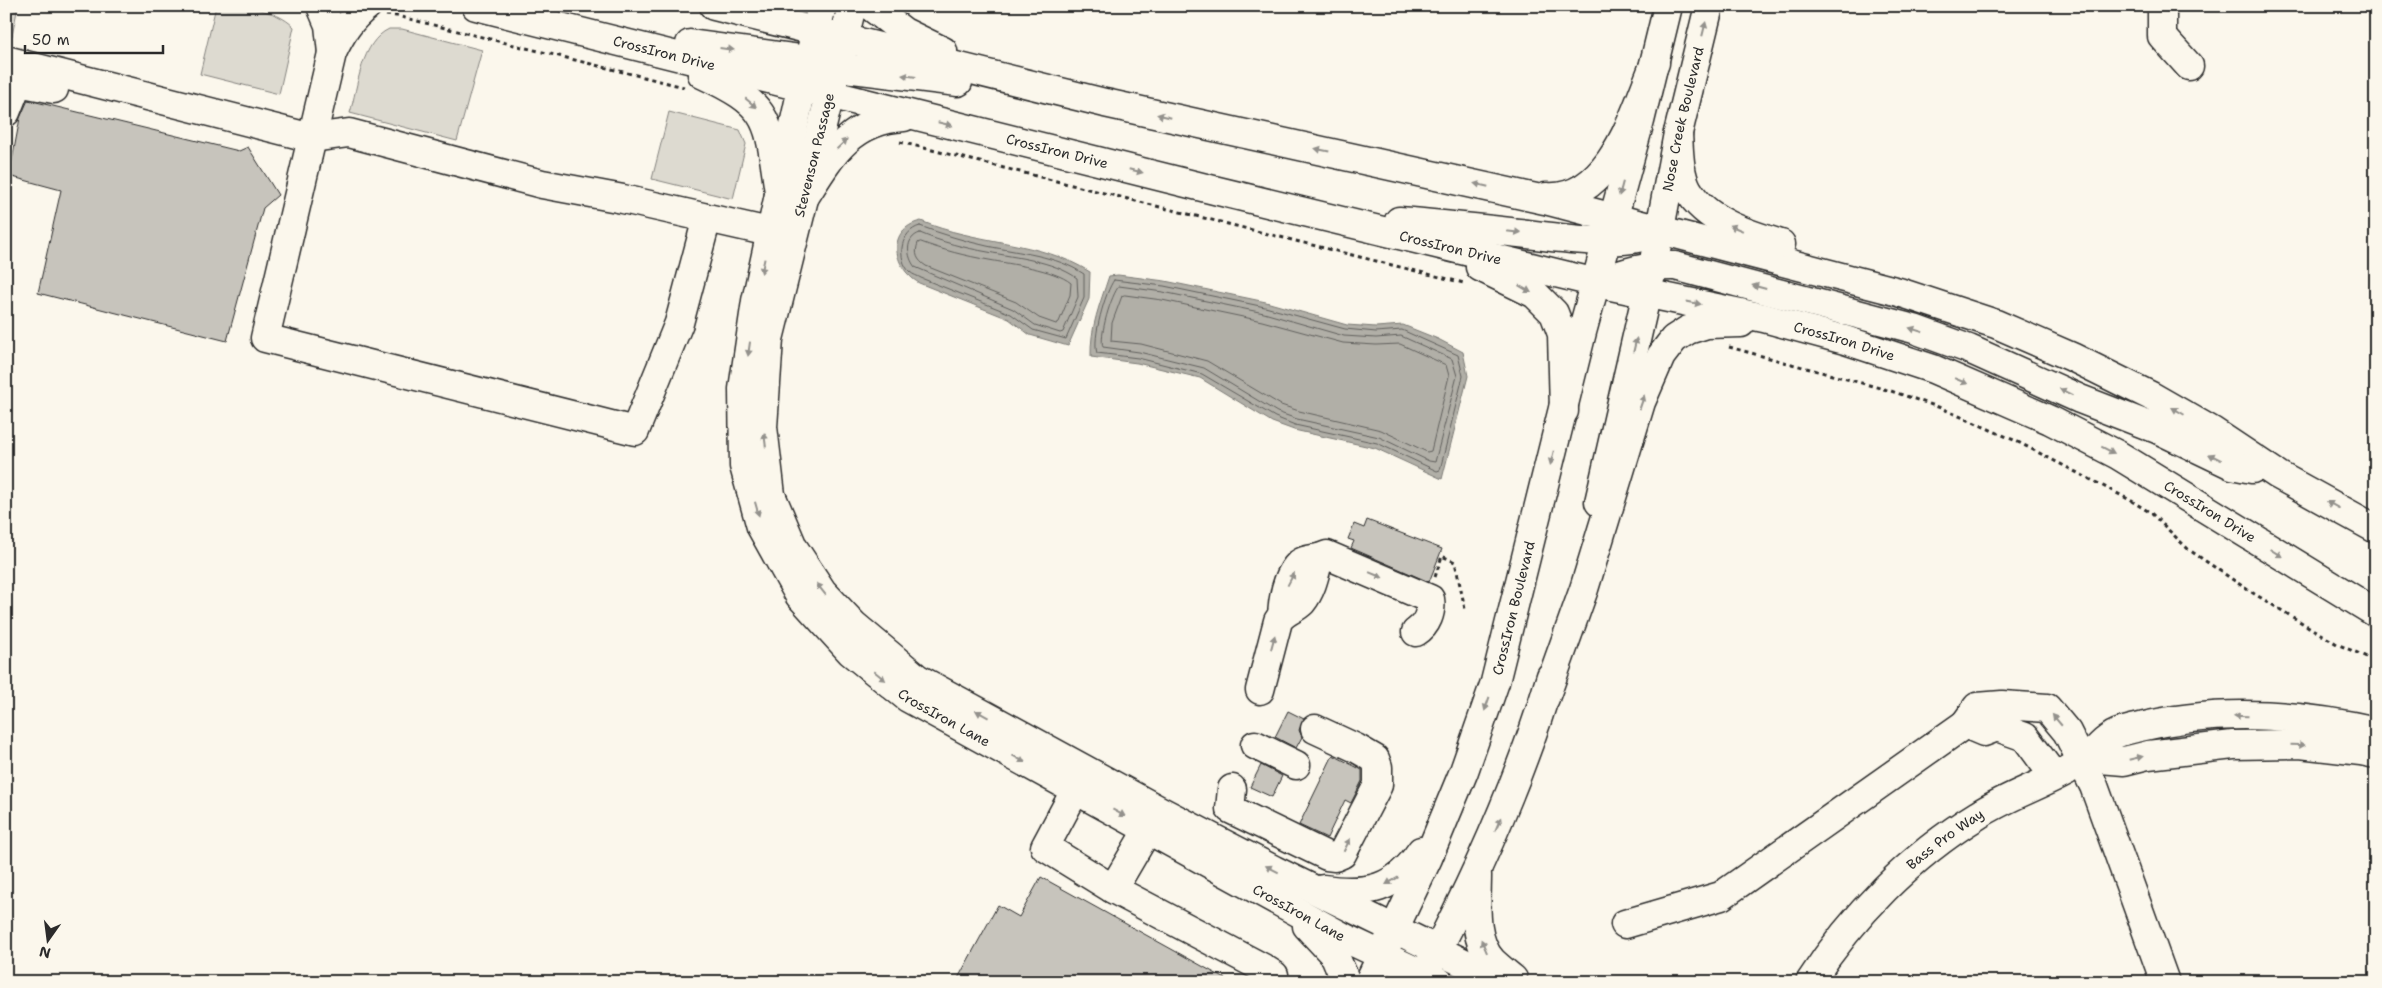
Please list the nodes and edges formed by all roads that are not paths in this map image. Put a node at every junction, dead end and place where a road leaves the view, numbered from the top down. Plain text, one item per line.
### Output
1 (321, 6) edge
2 (476, 6) edge
3 (775, 6) edge
4 (852, 6) edge
5 (870, 6) edge
6 (1668, 6) edge
7 (1709, 6) edge
8 (2162, 6) edge
9 (720, 8) edge
10 (363, 9) edge
11 (507, 14) junction
12 (818, 19) edge
13 (844, 39) junction
14 (646, 49) junction
15 (332, 53) junction
16 (6, 60) edge
17 (808, 60) junction
18 (1655, 63) junction
19 (2188, 66) dead end
20 (837, 67) junction
21 (997, 76) junction
22 (75, 78) junction
23 (802, 88) junction
24 (829, 95) junction
25 (1079, 97) junction
26 (6, 112) edge
27 (913, 116) junction
28 (1678, 133) junction
29 (312, 138) junction
30 (791, 195) junction
31 (1523, 195) junction
32 (1274, 205) junction
33 (707, 218) junction
34 (1610, 230) junction
35 (1383, 231) junction
36 (1660, 231) junction
37 (782, 235) junction
38 (1653, 266) junction
39 (1597, 283) junction
40 (1647, 294) junction
41 (766, 303) joint
42 (1798, 327) junction
43 (2151, 396) junction
44 (1564, 411) junction
45 (2278, 475) junction
46 (2376, 529) edge
47 (2376, 613) edge
48 (1416, 632) dead end
49 (1260, 690) dead end
50 (1545, 698) junction
51 (1964, 724) junction
52 (1315, 729) dead end
53 (2376, 731) edge
54 (1255, 745) dead end
55 (2376, 754) edge
56 (2084, 760) junction
57 (1296, 765) dead end
58 (2054, 776) junction
59 (1081, 780) junction
60 (1232, 789) dead end
61 (1445, 816) junction
62 (1154, 820) junction
63 (1477, 868) junction
64 (1305, 886) junction
65 (1113, 889) junction
66 (1286, 906) junction
67 (1625, 924) dead end
68 (1394, 930) junction
69 (1438, 949) junction
70 (1827, 955) junction
71 (1390, 966) edge
72 (1428, 979) edge
73 (1275, 982) edge
74 (1346, 982) edge
75 (1369, 982) edge
76 (1503, 982) edge
77 (1516, 982) edge
78 (1792, 982) edge
79 (1810, 982) edge
80 (2165, 982) edge

1 - 15 main road
2 - 11 main road, CrossIron Drive
3 - 9 main road
4 - 13 main road, Stevenson Passage
5 - 21 main road
6 - 18 main road
28 -> 7 main road, Nose Creek Boulevard
8 - 19 main road
9 - 12 main road
10 - 15 main road
11 - 14 main road, CrossIron Drive
11 -> 17 main road
12 - 13 main road
12 - 17 main road, Stevenson Passage
13 - 17 main road
13 - 20 main road, Stevenson Passage
13 - 21 main road
14 - 23 main road, CrossIron Drive
14 -> 30 main road
15 - 29 main road
16 - 22 main road
17 - 23 main road, Stevenson Passage
18 - 31 main road
18 -> 34 main road
20 - 23 main road
20 - 24 main road, Stevenson Passage
25 -> 20 main road
21 - 25 main road
22 - 26 main road
22 - 29 main road
23 - 24 main road, CrossIron Drive
23 - 30 main road, Stevenson Passage
24 - 27 main road, CrossIron Drive
24 - 30 main road, Stevenson Passage
31 -> 25 main road
30 -> 27 main road
27 -> 32 main road, CrossIron Drive
28 - 36 main road, Nose Creek Boulevard
43 -> 28 main road
29 - 33 main road
29 - 33 main road
30 - 37 main road, Stevenson Passage
31 - 34 main road
32 -> 34 main road
32 - 35 main road, CrossIron Drive
33 - 37 main road
34 - 36 main road
34 - 39 main road, CrossIron Boulevard
35 - 39 main road, CrossIron Drive
35 -> 44 main road
36 - 38 main road
36 - 43 main road
37 - 41 main road, Stevenson Passage
38 - 39 main road
38 - 40 main road
45 -> 38 main road
39 - 40 main road, CrossIron Drive
39 - 44 main road, CrossIron Boulevard
40 -> 42 main road, CrossIron Drive
50 -> 40 main road
41 - 59 main road, CrossIron Lane
42 -> 47 main road, CrossIron Drive
50 -> 42 main road
45 -> 43 main road
44 -> 61 main road, CrossIron Boulevard
46 -> 45 main road
49 -> 48 main road
63 -> 50 main road
56 -> 51 main road
51 - 58 main road
51 - 67 main road
60 -> 52 main road
53 -> 56 main road, Bass Pro Way
54 - 57 main road
56 -> 55 main road
56 - 58 main road, Bass Pro Way
56 - 80 main road
58 - 70 main road, Bass Pro Way
59 - 62 main road, CrossIron Lane
59 - 65 main road
61 -> 64 main road
61 - 68 main road, CrossIron Boulevard
64 -> 62 main road, CrossIron Lane
62 - 65 main road
62 - 66 main road, CrossIron Lane
63 - 69 main road
77 -> 63 main road
64 - 68 main road, CrossIron Lane
65 - 73 main road
66 - 71 main road, CrossIron Lane
66 - 74 main road
68 - 69 main road, CrossIron Lane
68 - 71 main road
69 - 72 main road
69 - 76 main road
70 - 78 main road, Bass Pro Way
70 - 79 main road, Bass Pro Way
71 - 72 main road
71 - 75 main road

